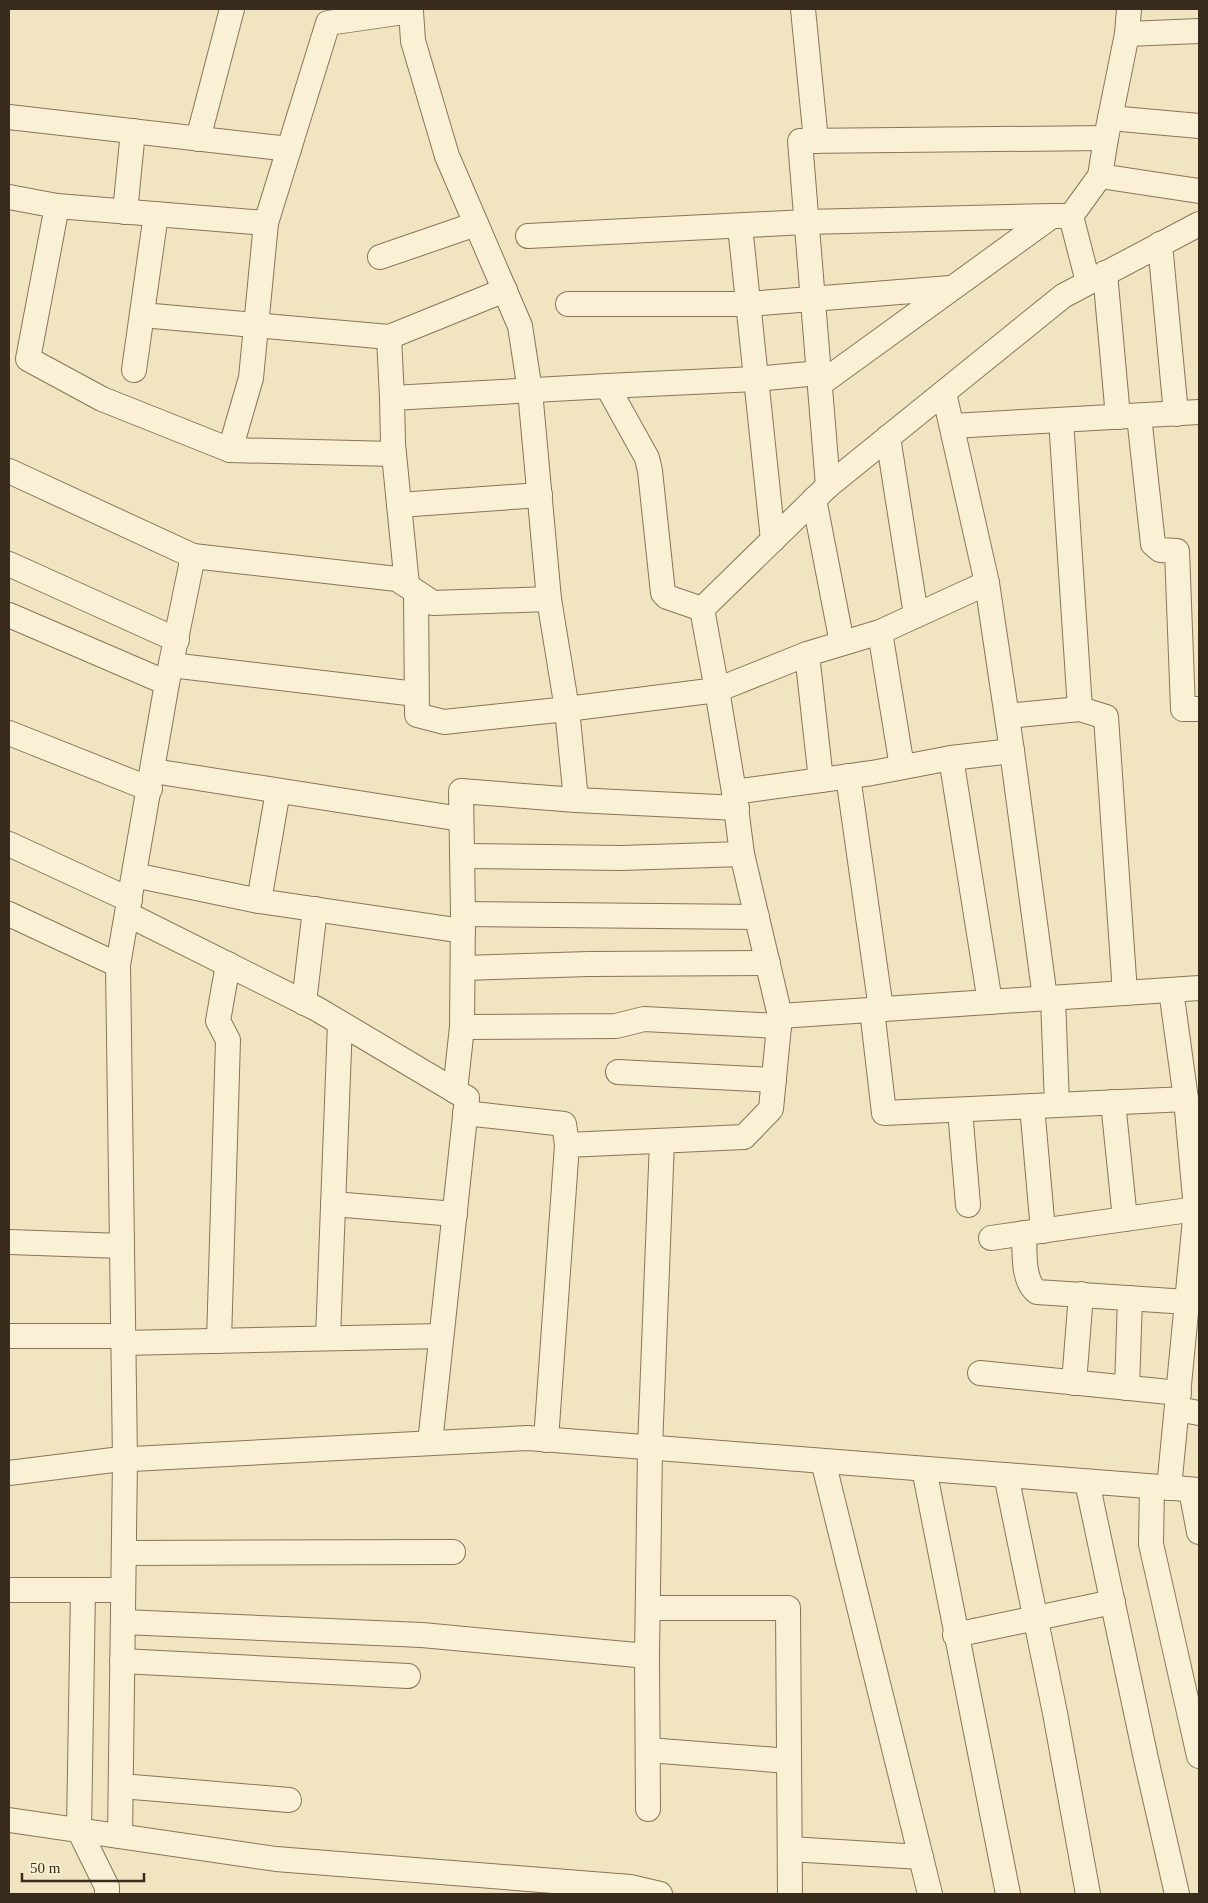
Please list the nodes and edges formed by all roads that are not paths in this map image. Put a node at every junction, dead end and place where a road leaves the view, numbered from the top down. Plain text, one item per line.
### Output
1 (232, 9) edge
2 (804, 9) edge
3 (1129, 9) edge
4 (414, 10) edge
5 (330, 16) edge
6 (1199, 31) edge
7 (1127, 34) junction
8 (9, 117) edge
9 (1199, 126) edge
10 (1108, 128) junction
11 (133, 131) junction
12 (198, 138) junction
13 (816, 141) junction
14 (289, 149) junction
15 (1100, 176) junction
16 (1199, 191) edge
17 (9, 197) edge
18 (57, 206) junction
19 (125, 212) junction
20 (156, 214) junction
21 (1061, 216) junction
22 (806, 222) junction
23 (266, 223) junction
24 (476, 224) junction
25 (1199, 224) edge
26 (740, 226) junction
27 (528, 236) dead end
28 (1160, 244) junction
29 (380, 257) dead end
30 (1097, 278) junction
31 (950, 288) junction
32 (505, 290) junction
33 (813, 299) junction
34 (568, 304) dead end
35 (748, 304) junction
36 (142, 315) junction
37 (256, 324) junction
38 (389, 337) junction
39 (134, 370) dead end
40 (755, 379) junction
41 (819, 379) junction
42 (606, 386) junction
43 (530, 391) junction
44 (944, 393) junction
45 (392, 398) junction
46 (1199, 412) edge
47 (1176, 414) junction
48 (1128, 416) junction
49 (1061, 420) junction
50 (952, 426) junction
51 (888, 437) junction
52 (230, 450) junction
53 (394, 454) junction
54 (9, 471) edge
55 (821, 492) junction
56 (540, 495) junction
57 (399, 505) junction
58 (773, 540) junction
59 (193, 556) junction
60 (9, 564) edge
61 (987, 583) junction
62 (412, 589) junction
63 (549, 599) junction
64 (702, 609) junction
65 (9, 614) edge
66 (916, 615) junction
67 (880, 632) junction
68 (177, 640) junction
69 (842, 643) junction
70 (807, 654) junction
71 (169, 674) junction
72 (717, 690) junction
73 (416, 694) junction
74 (567, 709) junction
75 (1080, 709) junction
76 (1199, 709) edge
77 (1007, 716) junction
78 (10, 740) edge
79 (1012, 750) junction
80 (951, 758) junction
81 (902, 767) junction
82 (848, 776) junction
83 (151, 780) junction
84 (821, 780) junction
85 (278, 791) junction
86 (576, 800) junction
87 (735, 800) junction
88 (461, 819) junction
89 (9, 844) edge
90 (742, 854) junction
91 (462, 856) junction
92 (134, 875) junction
93 (259, 901) junction
94 (128, 907) junction
95 (315, 909) junction
96 (9, 914) edge
97 (757, 917) junction
98 (463, 922) junction
99 (768, 963) junction
100 (228, 964) junction
101 (118, 965) junction
102 (463, 968) junction
103 (1199, 988) edge
104 (1171, 990) junction
105 (1125, 993) junction
106 (1049, 998) junction
107 (990, 1002) junction
108 (304, 1003) junction
109 (876, 1010) junction
110 (779, 1021) junction
111 (340, 1023) junction
112 (462, 1027) junction
113 (618, 1072) dead end
114 (774, 1080) junction
115 (455, 1091) junction
116 (1186, 1099) junction
117 (1114, 1102) junction
118 (1057, 1105) junction
119 (1032, 1106) junction
120 (960, 1110) junction
121 (465, 1113) junction
122 (662, 1141) junction
123 (567, 1145) junction
124 (333, 1204) junction
125 (968, 1205) dead end
126 (1196, 1209) junction
127 (455, 1214) junction
128 (1126, 1219) junction
129 (1033, 1232) junction
130 (991, 1238) dead end
131 (9, 1242) edge
132 (122, 1246) junction
133 (1081, 1294) junction
134 (1130, 1298) junction
135 (1187, 1302) junction
136 (9, 1336) edge
137 (441, 1336) junction
138 (328, 1338) junction
139 (123, 1340) junction
140 (219, 1341) junction
141 (980, 1373) dead end
142 (1074, 1383) junction
143 (1127, 1388) junction
144 (1185, 1405) edge
145 (546, 1440) junction
146 (430, 1443) junction
147 (650, 1448) junction
148 (125, 1460) junction
149 (823, 1461) junction
150 (924, 1469) junction
151 (9, 1473) edge
152 (1006, 1475) junction
153 (1087, 1482) junction
154 (1178, 1489) edge
155 (1199, 1532) edge
156 (454, 1552) dead end
157 (124, 1553) junction
158 (9, 1590) edge
159 (82, 1590) junction
160 (123, 1590) junction
161 (1113, 1602) junction
162 (648, 1608) junction
163 (1036, 1619) junction
164 (123, 1622) junction
165 (956, 1635) junction
166 (647, 1656) junction
167 (122, 1661) junction
168 (408, 1676) dead end
169 (648, 1750) junction
170 (1199, 1756) edge
171 (789, 1761) junction
172 (120, 1786) junction
173 (289, 1800) dead end
174 (648, 1809) dead end
175 (9, 1820) edge
176 (79, 1830) junction
177 (120, 1836) junction
178 (790, 1849) junction
179 (921, 1857) junction
180 (482, 1885) edge
181 (570, 1888) edge
182 (107, 1894) edge
183 (660, 1894) edge
184 (790, 1894) edge
185 (930, 1894) edge
186 (1008, 1894) edge
187 (1088, 1894) edge
188 (1178, 1894) edge

1 - 12 street
2 - 13 street
3 - 7 street
4 - 5 street
4 - 24 street
5 - 14 street
6 - 7 street
7 - 10 street
8 - 11 street
9 - 10 street
10 - 13 street
10 - 15 street
11 - 12 street
11 - 19 street
12 - 14 street
13 - 22 street
14 - 23 street
15 - 16 street
15 - 21 street
17 - 18 street
18 - 19 street
18 - 52 street
19 - 20 street
20 - 23 street
20 - 36 street
21 - 22 street
21 - 30 street
21 - 31 street
22 - 26 street
22 - 33 street
23 - 37 street
24 - 29 street
24 - 32 street
25 - 28 street
26 - 27 street
26 - 35 street
28 - 30 street
28 - 47 street
30 - 44 street
30 - 48 street
31 - 33 street
31 - 41 street
32 - 38 street
32 - 43 street
33 - 35 street
33 - 41 street
34 - 35 street
35 - 40 street
36 - 37 street
36 - 39 street
37 - 38 street
37 - 52 street
38 - 45 street
40 - 41 street
40 - 42 street
40 - 58 street
41 - 55 street
42 - 43 street
42 - 64 street
43 - 45 street
43 - 56 street
44 - 50 street
44 - 51 street
45 - 53 street
46 - 47 street
47 - 48 street
48 - 49 street
48 - 76 street
49 - 50 street
49 - 75 street
50 - 61 street
51 - 55 street
51 - 66 street
52 - 53 street
53 - 57 street
54 - 59 street
55 - 58 street
55 - 69 street
56 - 57 street
56 - 63 street
57 - 62 street
58 - 64 street
59 - 62 street
59 - 68 street
60 - 68 street
61 - 66 street
61 - 77 street
62 - 63 street
62 - 73 street
63 - 74 street
64 - 72 street
65 - 71 street
66 - 67 street
67 - 69 street
67 - 81 street
68 - 71 street
69 - 70 street
70 - 72 street
70 - 84 street
71 - 73 street
71 - 83 street
72 - 74 street
72 - 87 street
73 - 74 street
74 - 86 street
75 - 77 street
75 - 105 street
77 - 79 street
78 - 83 street
79 - 80 street
79 - 106 street
80 - 81 street
80 - 107 street
81 - 82 street
82 - 84 street
82 - 109 street
83 - 85 street
83 - 92 street
84 - 87 street
85 - 88 street
85 - 93 street
86 - 87 street
86 - 88 street
87 - 90 street
88 - 91 street
89 - 94 street
90 - 91 street
90 - 97 street
91 - 98 street
92 - 93 street
92 - 94 street
93 - 95 street
94 - 100 street
94 - 101 street
95 - 98 street
95 - 108 street
96 - 101 street
97 - 98 street
97 - 99 street
98 - 102 street
99 - 102 street
99 - 110 street
100 - 108 street
100 - 140 street
101 - 132 street
102 - 112 street
103 - 104 street
104 - 105 street
104 - 116 street
105 - 106 street
106 - 107 street
106 - 118 street
107 - 109 street
108 - 111 street
109 - 110 street
109 - 120 street
110 - 112 street
110 - 114 street
111 - 115 street
111 - 124 street
112 - 115 street
113 - 114 street
114 - 122 street
115 - 121 street
116 - 117 street
116 - 126 street
117 - 118 street
117 - 128 street
118 - 119 street
119 - 120 street
119 - 129 street
120 - 125 street
121 - 123 street
121 - 127 street
122 - 123 street
122 - 147 street
123 - 145 street
124 - 127 street
124 - 138 street
126 - 128 street
126 - 135 street
127 - 137 street
128 - 129 street
129 - 130 street
129 - 133 street
131 - 132 street
132 - 139 street
133 - 134 street
133 - 142 street
134 - 135 street
134 - 143 street
135 - 144 street
136 - 139 street
137 - 138 street
137 - 146 street
138 - 140 street
139 - 140 street
139 - 148 street
141 - 142 street
142 - 143 street
143 - 144 street
144 - 154 street
145 - 146 street
145 - 147 street
146 - 148 street
147 - 149 street
147 - 162 street
148 - 151 street
148 - 157 street
149 - 150 street
149 - 179 street
150 - 152 street
150 - 165 street
152 - 153 street
152 - 163 street
153 - 154 street
153 - 161 street
154 - 155 street
154 - 170 street
156 - 157 street
157 - 160 street
158 - 159 street
159 - 160 street
159 - 176 street
160 - 164 street
161 - 163 street
161 - 188 street
162 - 166 street
162 - 171 street
163 - 165 street
163 - 187 street
164 - 166 street
164 - 167 street
165 - 186 street
166 - 169 street
167 - 168 street
167 - 172 street
169 - 171 street
169 - 174 street
171 - 178 street
172 - 173 street
172 - 177 street
175 - 176 street
176 - 177 street
176 - 182 street
177 - 180 street
178 - 179 street
178 - 184 street
179 - 185 street
180 - 181 street
181 - 183 street

